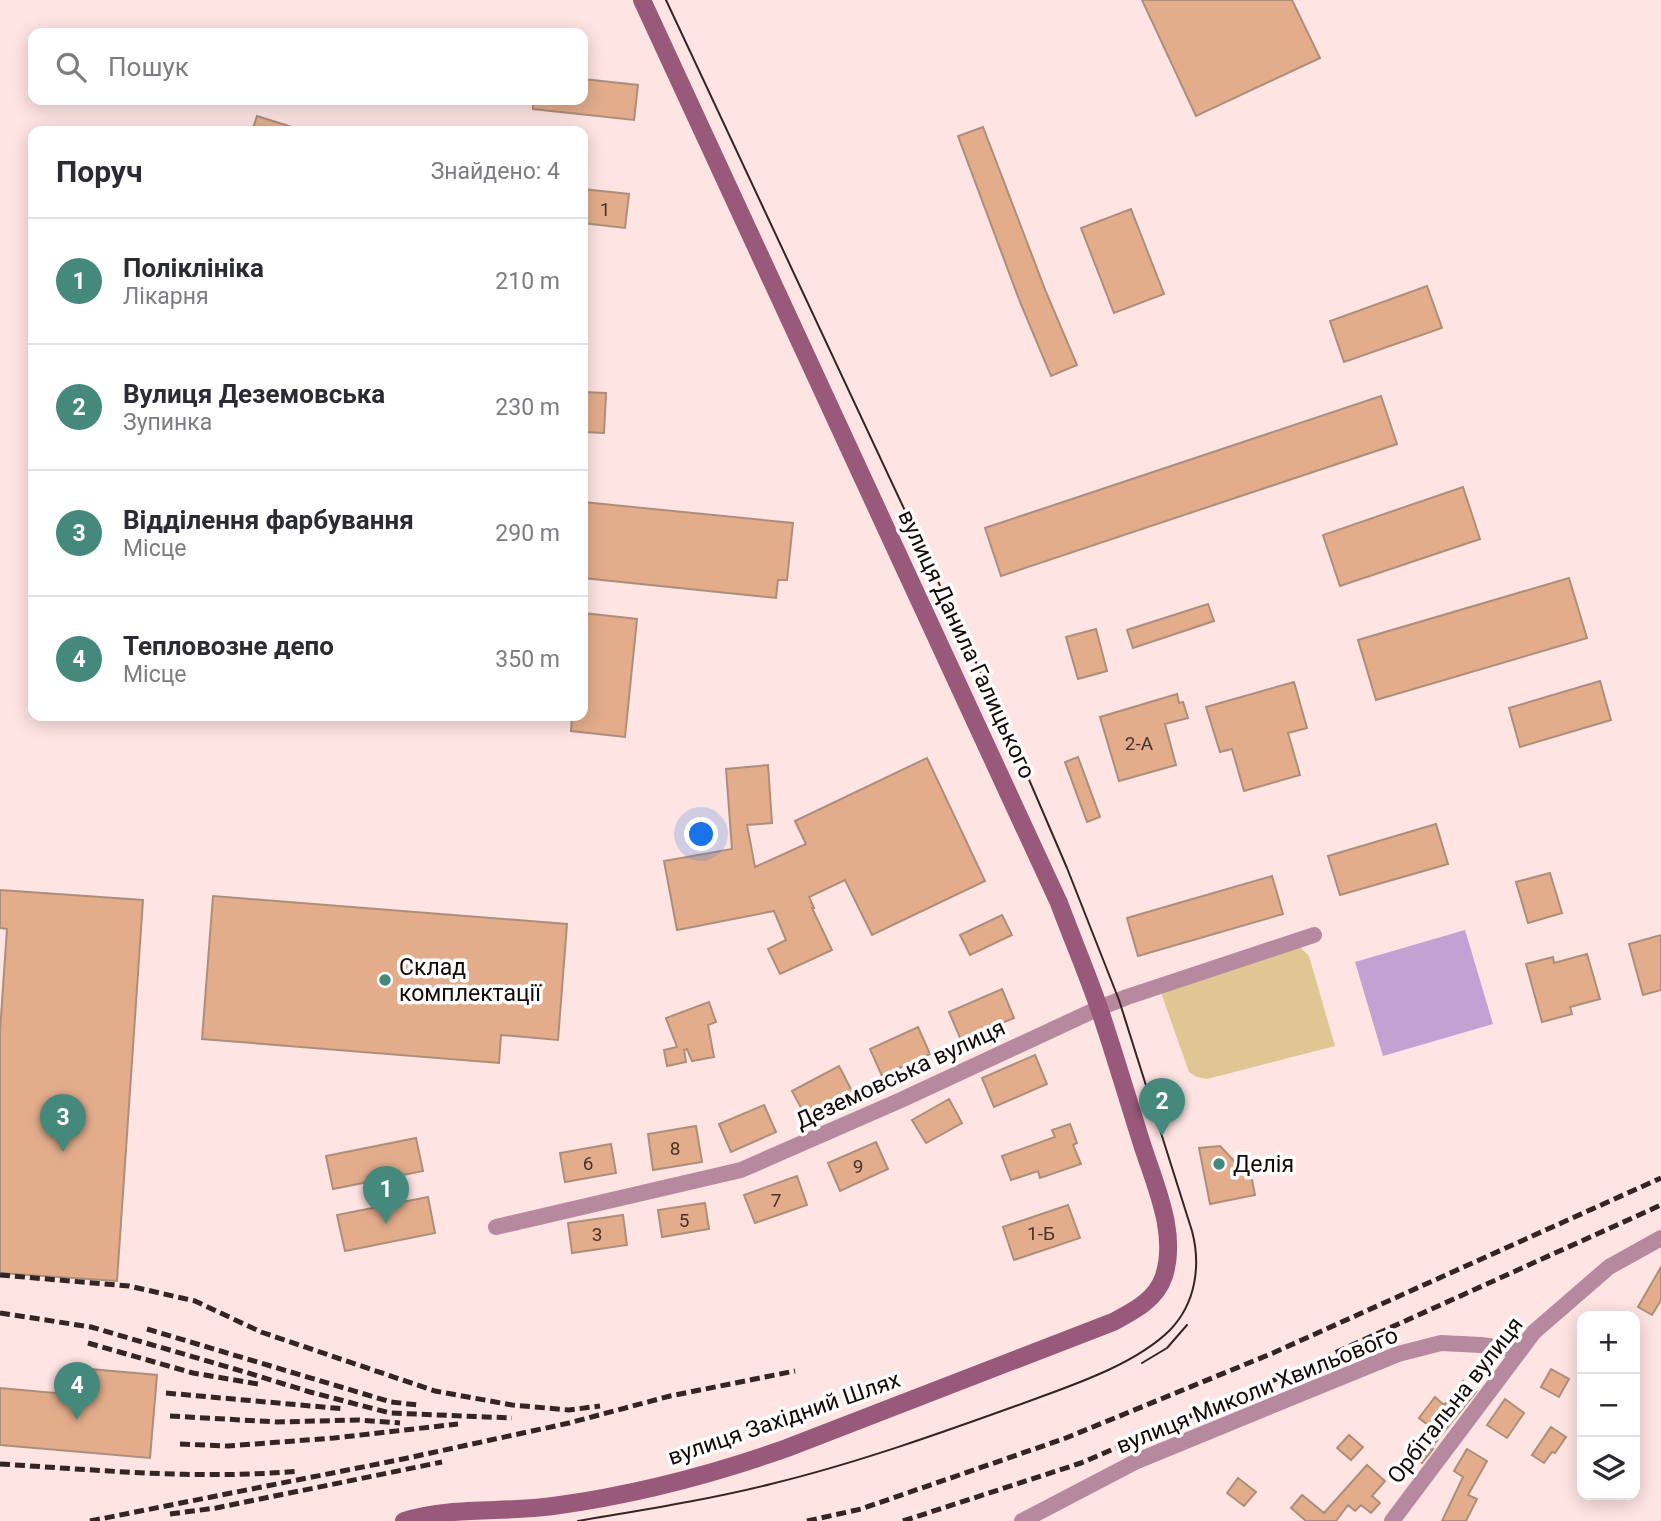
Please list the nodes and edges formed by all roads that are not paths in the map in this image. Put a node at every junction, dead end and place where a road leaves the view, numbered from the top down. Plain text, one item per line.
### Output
1 (642, 0) edge
2 (1314, 935) dead end
3 (1099, 1008) junction
4 (496, 1227) dead end
5 (1661, 1238) edge
6 (1126, 1315) joint
7 (1519, 1350) junction
8 (404, 1521) edge
9 (1022, 1521) edge
10 (1392, 1521) edge

1 - 3 street, вулиця Данила Галицького
2 - 3 street, Деземовська вулиця
3 - 4 street, Деземовська вулиця
3 - 6 street, вулиця Данила Галицького
5 - 7 street, Орбітальна вулиця
6 - 8 street, вулиця Західний Шлях
7 - 9 street, вулиця Миколи Хвильового
7 - 10 street, Орбітальна вулиця

